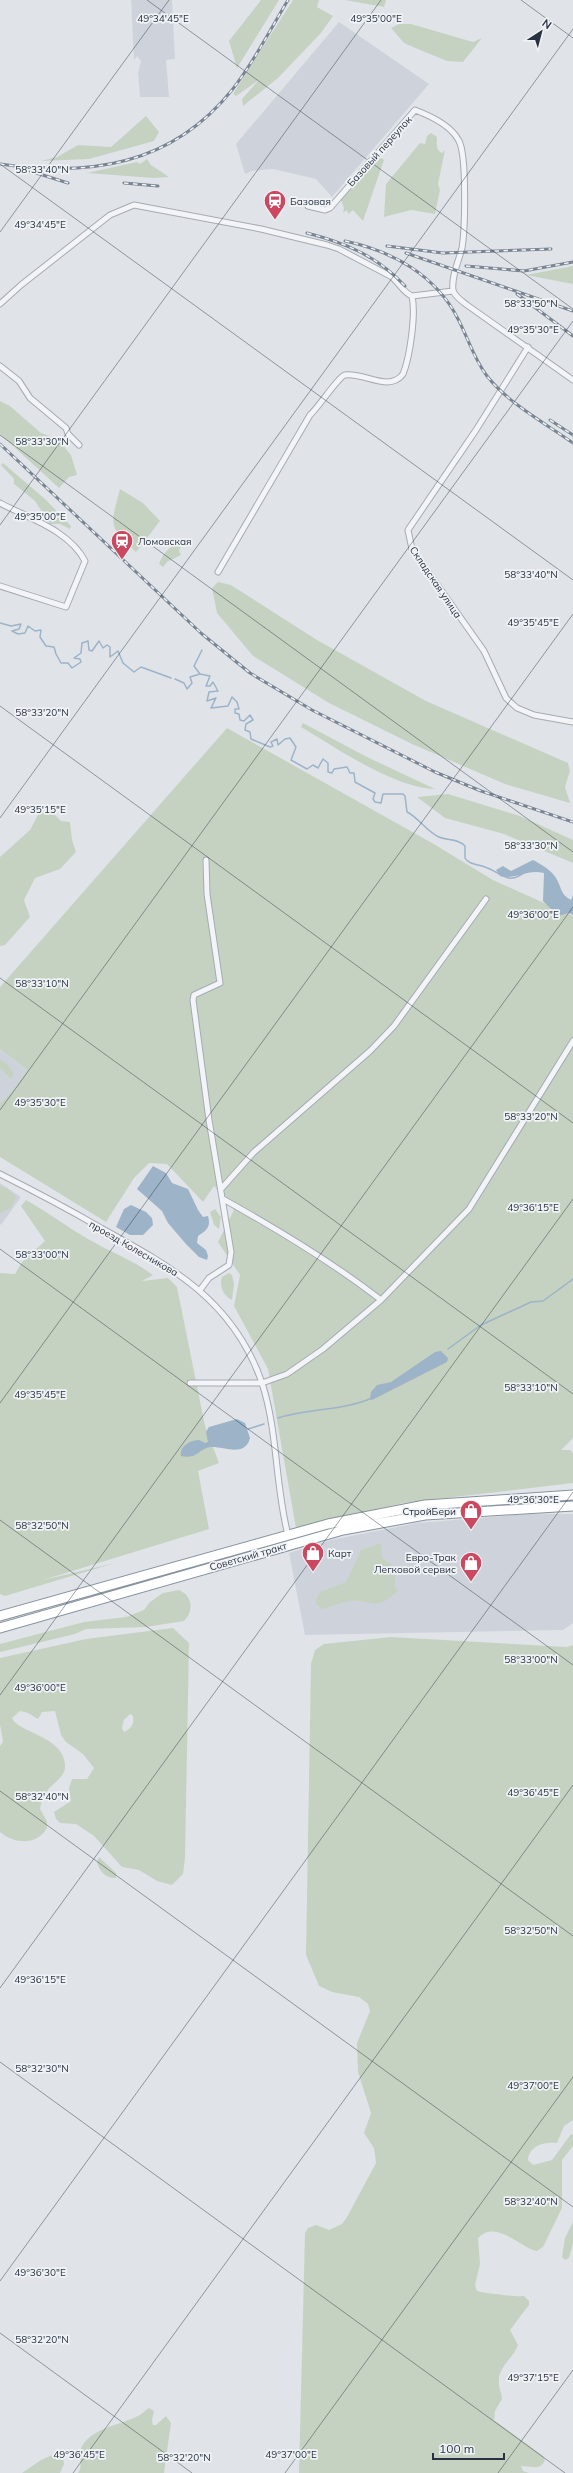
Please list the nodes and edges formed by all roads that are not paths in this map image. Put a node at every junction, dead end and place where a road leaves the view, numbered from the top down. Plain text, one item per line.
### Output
1 (308, 206) dead end
2 (453, 291) junction
3 (412, 296) junction
4 (0, 304) edge
5 (528, 346) junction
6 (0, 366) edge
7 (573, 380) edge
8 (79, 445) dead end
9 (0, 503) edge
10 (218, 572) dead end
11 (0, 586) edge
12 (573, 722) edge
13 (206, 860) dead end
14 (486, 899) dead end
15 (573, 1041) edge
16 (0, 1174) edge
17 (221, 1189) junction
18 (223, 1199) junction
19 (200, 1290) junction
20 (380, 1300) junction
21 (190, 1383) dead end
22 (262, 1383) junction
23 (573, 1495) edge
24 (573, 1506) edge
25 (289, 1540) junction
26 (0, 1616) edge
27 (0, 1628) edge

1 - 2 street, Базовый переулок
2 - 3 street
2 - 5 street
3 - 4 street
3 - 10 street
5 - 7 street
5 - 12 street, Складская улица
6 - 8 street
9 - 11 street
13 - 17 street
14 - 17 street
15 - 20 street
16 - 19 street, проезд Колесникова
17 - 18 street
18 - 19 street
18 - 20 street
19 - 22 street, проезд Колесникова
20 - 22 street
21 - 22 street
22 - 25 street, проезд Колесникова
23 - 25 highway, Советский тракт
24 - 25 highway, Советский тракт
25 - 26 highway, Советский тракт
25 - 27 highway, Советский тракт

